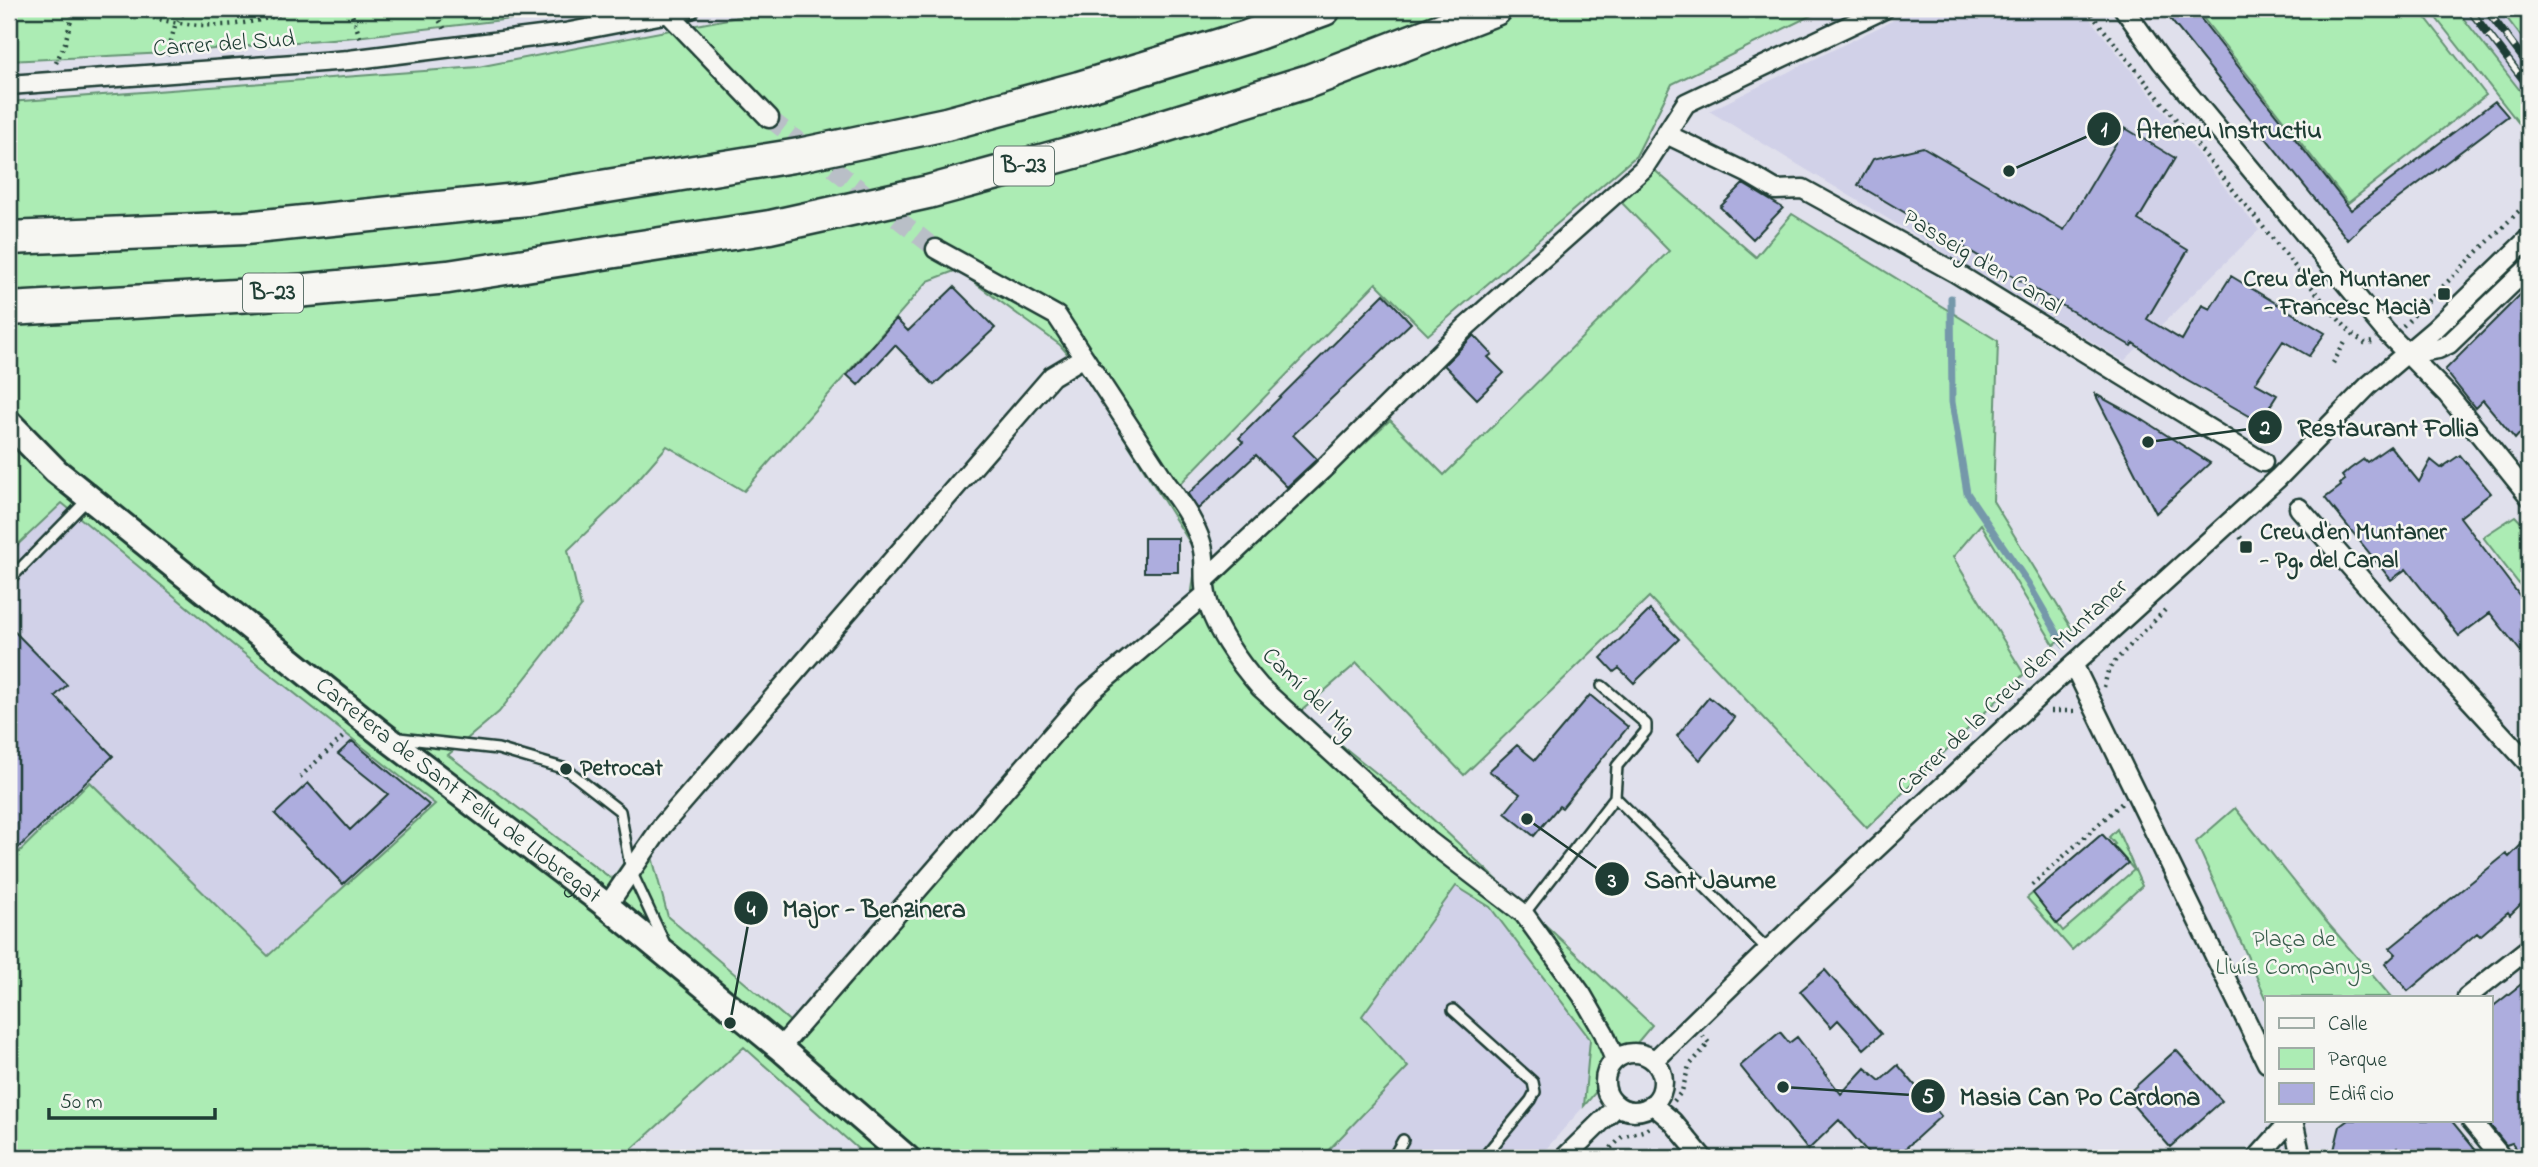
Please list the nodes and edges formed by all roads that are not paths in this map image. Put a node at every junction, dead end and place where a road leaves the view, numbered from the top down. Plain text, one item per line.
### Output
1 (599, 9) edge
2 (690, 9) edge
3 (1324, 9) edge
4 (1495, 9) edge
5 (1884, 9) edge
6 (2124, 9) edge
7 (663, 11) edge
8 (596, 27) junction
9 (9, 85) edge
10 (769, 118) tunnel mouth
11 (1666, 134) junction
12 (9, 238) edge
13 (2529, 238) edge
14 (936, 248) tunnel mouth
15 (2529, 267) edge
16 (9, 309) edge
17 (2408, 354) junction
18 (1084, 357) junction
19 (9, 423) edge
20 (2263, 462) dead end
21 (2529, 496) edge
22 (89, 498) junction
23 (2299, 508) dead end
24 (9, 580) edge
25 (1205, 587) junction
26 (2074, 666) junction
27 (1602, 685) dead end
28 (383, 735) junction
29 (2529, 764) edge
30 (1615, 797) junction
31 (631, 871) junction
32 (607, 906) junction
33 (1524, 914) junction
34 (2529, 948) edge
35 (1768, 950) junction
36 (672, 960) junction
37 (2468, 996) edge
38 (1453, 1010) dead end
39 (780, 1048) junction
40 (2265, 1059) edge
41 (1615, 1060) junction
42 (1654, 1061) junction
43 (1652, 1104) junction
44 (1617, 1106) junction
45 (2290, 1122) edge
46 (2292, 1122) edge
47 (2473, 1122) edge
48 (1403, 1140) dead end
49 (907, 1158) edge
50 (1393, 1158) edge
51 (1483, 1158) edge
52 (1564, 1158) edge
53 (1703, 1158) edge
54 (2256, 1158) edge
55 (2301, 1158) edge
56 (2502, 1158) edge

1 - 8 street
2 - 7 street, Carrer del Sud
3 - 12 highway, B-23
4 - 16 highway, B-23
5 - 11 street
6 - 17 street
7 - 8 street, Carrer del Sud
7 - 10 street
8 - 9 street, Carrer del Sud
11 - 20 street, Passeig d'en Canal
11 - 25 street
13 - 17 street, Carrer de la Creu d'en Muntaner
14 - 18 street, Camí del Mig
15 - 17 street, Carrer de la Creu d'en Muntaner
17 - 21 street
17 - 26 street, Carrer de la Creu d'en Muntaner
18 - 25 street, Camí del Mig
18 - 31 street
19 - 22 street, Carretera de Sant Feliu de Llobregat
22 - 24 lane
22 - 28 street, Carretera de Sant Feliu de Llobregat
23 - 29 street
25 - 33 street, Camí del Mig
25 - 39 street
26 - 35 street, Carrer de la Creu d'en Muntaner
26 - 40 street
27 - 30 lane
28 - 31 lane
28 - 32 street, Carretera de Sant Feliu de Llobregat
30 - 33 lane
30 - 35 lane
31 - 32 street
31 - 36 lane
32 - 36 street, Carretera de Sant Feliu de Llobregat
33 - 41 street, Camí del Mig
34 - 37 street
35 - 42 street, Carrer de la Creu d'en Muntaner
36 - 39 street, Carretera de Sant Feliu de Llobregat
38 - 51 lane
39 - 49 street, Carretera de Sant Feliu de Llobregat
41 - 42 street
41 - 44 street
42 - 43 street
43 - 44 street
43 - 53 street
44 - 52 street
45 - 54 street
46 - 55 street
47 - 56 street
48 - 50 lane

